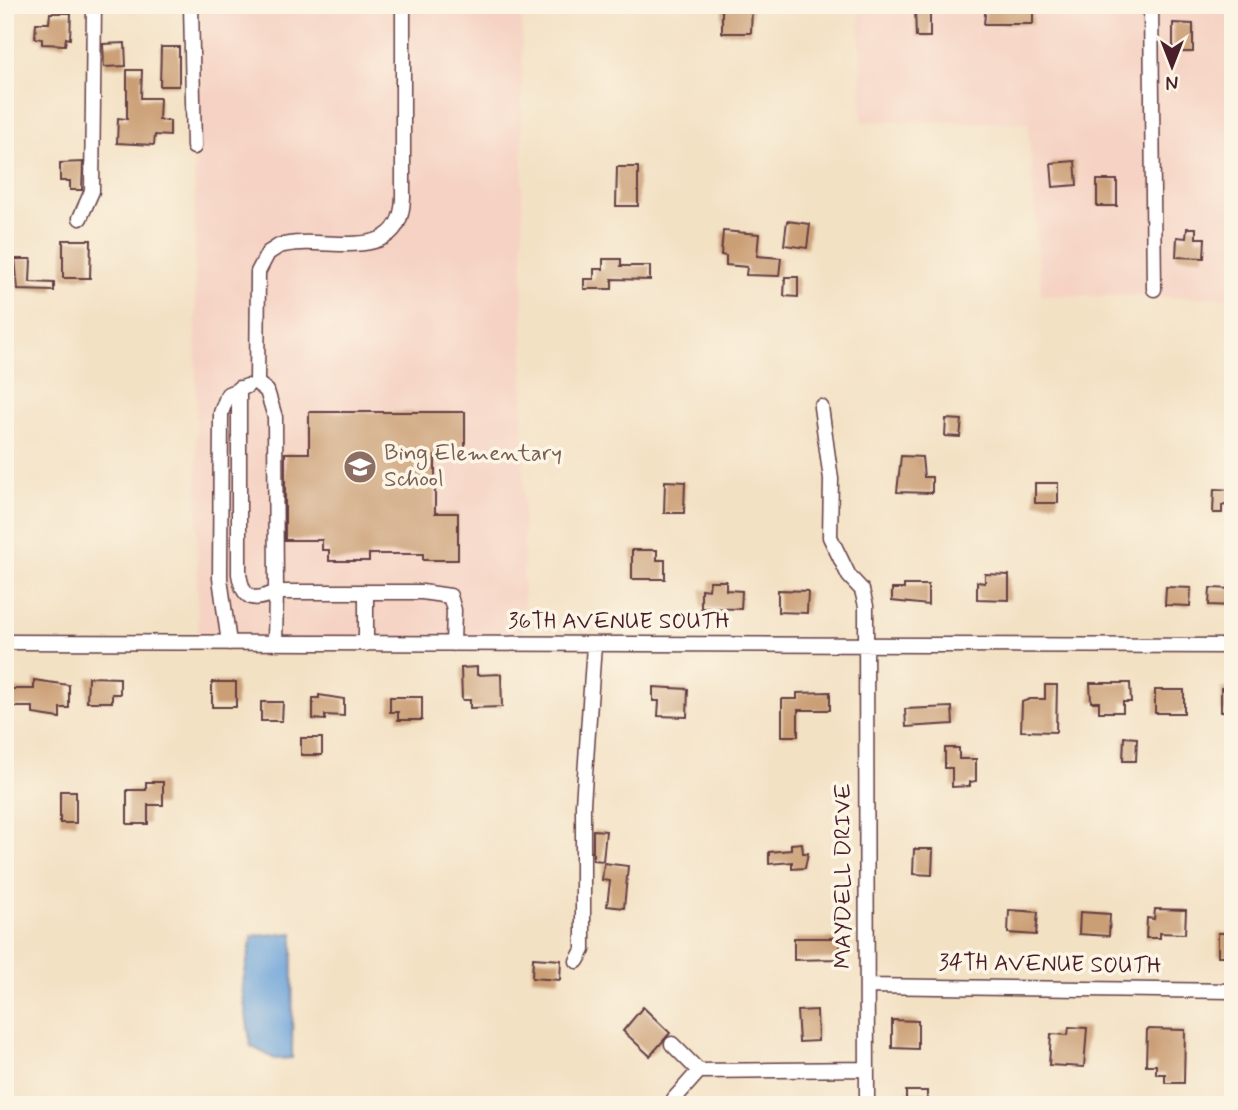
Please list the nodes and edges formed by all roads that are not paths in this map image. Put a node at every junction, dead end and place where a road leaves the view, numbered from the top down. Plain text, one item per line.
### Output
1 (94, 5) edge
2 (191, 5) edge
3 (403, 5) edge
4 (1152, 5) edge
5 (194, 147) dead end
6 (80, 218) dead end
7 (1154, 289) dead end
8 (257, 383) junction
9 (239, 388) junction
10 (821, 407) dead end
11 (276, 592) junction
12 (366, 592) junction
13 (5, 642) edge
14 (229, 643) junction
15 (275, 643) junction
16 (366, 644) junction
17 (453, 644) junction
18 (594, 645) junction
19 (865, 646) junction
20 (1233, 646) edge
21 (577, 961) dead end
22 (867, 986) junction
23 (1233, 990) edge
24 (672, 1044) dead end
25 (867, 1069) junction
26 (699, 1071) junction
27 (674, 1099) dead end
28 (867, 1105) edge

1 - 6 street
2 - 5 street
3 - 8 street
4 - 7 street
8 - 9 street
8 - 11 street
9 - 11 street
9 - 14 street
10 - 19 street, MAYDELL DRIVE
11 - 12 street
11 - 15 street
12 - 16 street
12 - 17 street
13 - 14 street, 36TH AVENUE SOUTH
14 - 15 street, 36TH AVENUE SOUTH
15 - 16 street, 36TH AVENUE SOUTH
16 - 17 street, 36TH AVENUE SOUTH
17 - 18 street, 36TH AVENUE SOUTH
18 - 19 street, 36TH AVENUE SOUTH
18 - 21 street
19 - 20 street, 36TH AVENUE SOUTH
19 - 22 street, MAYDELL DRIVE
22 - 23 street, 34TH AVENUE SOUTH
22 - 25 street, MAYDELL DRIVE
24 - 26 street
25 - 26 street
25 - 28 street, MAYDELL DRIVE
26 - 27 street

